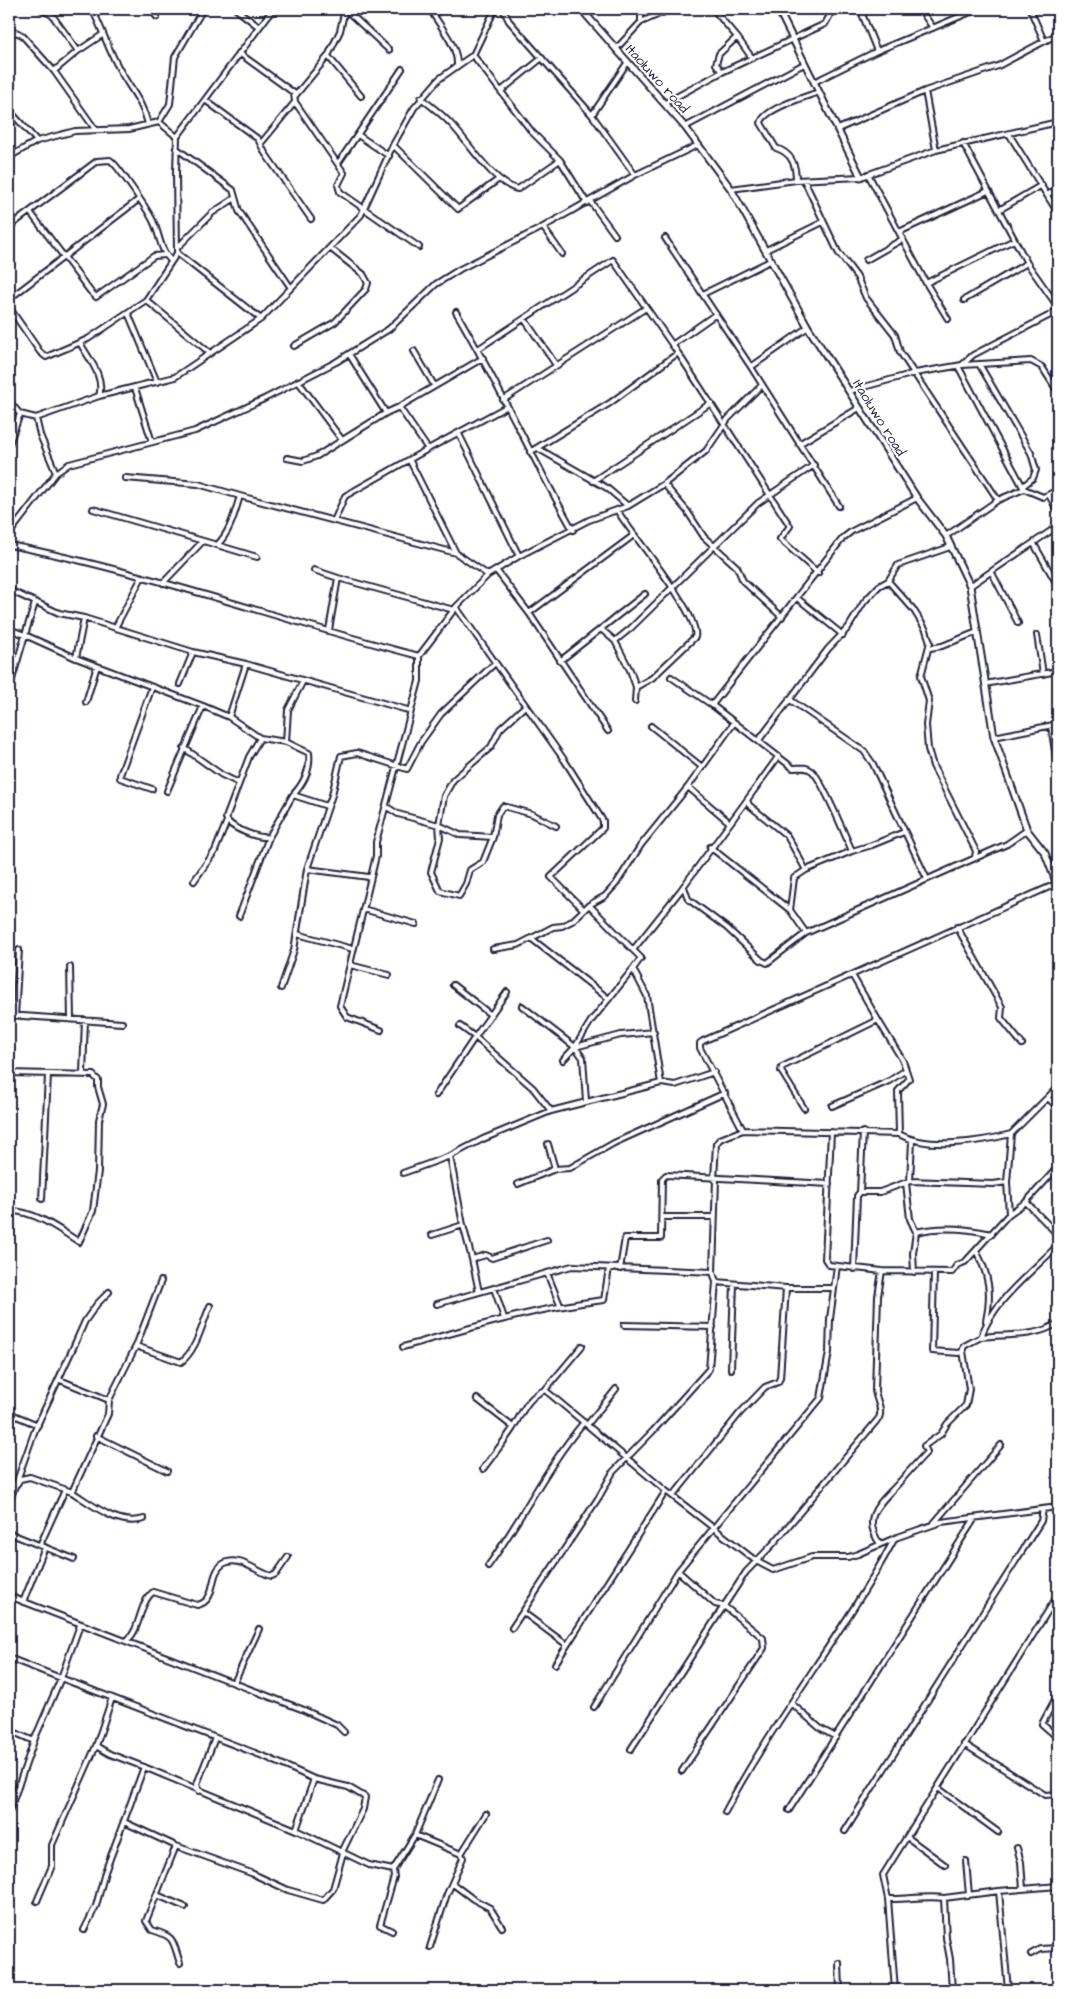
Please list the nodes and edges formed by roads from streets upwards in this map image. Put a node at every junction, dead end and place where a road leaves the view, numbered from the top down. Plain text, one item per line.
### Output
1 (40, 9) edge
2 (92, 9) edge
3 (150, 9) edge
4 (203, 9) edge
5 (236, 9) edge
6 (273, 9) edge
7 (430, 9) edge
8 (495, 9) edge
9 (503, 9) edge
10 (581, 9) edge
11 (641, 9) edge
12 (671, 9) edge
13 (713, 9) edge
14 (778, 9) edge
15 (829, 9) edge
16 (860, 9) edge
17 (920, 9) edge
18 (978, 9) edge
19 (1030, 9) edge
20 (157, 17) dead end
21 (641, 22) junction
22 (259, 27) junction
23 (933, 28) junction
24 (1058, 34) edge
25 (9, 36) edge
26 (102, 36) junction
27 (737, 37) junction
28 (793, 40) junction
29 (1044, 41) junction
30 (389, 50) dead end
31 (616, 50) junction
32 (78, 51) junction
33 (877, 51) junction
34 (240, 53) junction
35 (473, 55) junction
36 (328, 56) junction
37 (542, 58) junction
38 (752, 58) junction
39 (627, 63) junction
40 (804, 64) junction
41 (457, 66) junction
42 (402, 70) dead end
43 (54, 71) junction
44 (722, 72) junction
45 (814, 82) junction
46 (501, 91) junction
47 (925, 91) junction
48 (819, 92) junction
49 (296, 96) junction
50 (361, 96) dead end
51 (421, 98) junction
52 (205, 100) junction
53 (295, 102) junction
54 (665, 103) junction
55 (9, 110) edge
56 (592, 115) junction
57 (158, 122) junction
58 (1058, 122) edge
59 (148, 124) junction
60 (685, 127) junction
61 (95, 129) junction
62 (838, 129) junction
63 (1009, 134) junction
64 (358, 135) junction
65 (177, 137) junction
66 (37, 141) junction
67 (262, 142) junction
68 (963, 143) junction
69 (698, 145) junction
70 (393, 146) junction
71 (176, 148) junction
72 (936, 150) junction
73 (9, 156) edge
74 (389, 156) junction
75 (560, 160) junction
76 (339, 162) junction
77 (868, 174) junction
78 (635, 175) junction
79 (861, 177) junction
80 (499, 179) junction
81 (796, 180) junction
82 (804, 180) junction
83 (1042, 185) junction
84 (731, 189) junction
85 (1058, 190) edge
86 (988, 191) junction
87 (1048, 194) junction
88 (235, 198) junction
89 (138, 200) junction
90 (588, 202) junction
91 (365, 209) junction
92 (999, 210) junction
93 (30, 212) junction
94 (1058, 213) edge
95 (311, 219) dead end
96 (823, 222) junction
97 (9, 227) edge
98 (543, 227) junction
99 (899, 232) junction
100 (615, 235) dead end
101 (665, 238) dead end
102 (903, 239) junction
103 (1014, 240) junction
104 (419, 247) dead end
105 (330, 248) junction
106 (766, 250) junction
107 (177, 251) junction
108 (562, 254) dead end
109 (165, 255) junction
110 (65, 256) junction
111 (772, 260) junction
112 (866, 260) dead end
113 (171, 261) junction
114 (1027, 264) junction
115 (926, 283) junction
116 (291, 288) junction
117 (703, 294) junction
118 (9, 299) edge
119 (146, 300) junction
120 (964, 300) dead end
121 (1058, 306) edge
122 (9, 307) edge
123 (646, 308) junction
124 (456, 312) dead end
125 (128, 313) junction
126 (716, 314) junction
127 (261, 319) junction
128 (948, 319) dead end
129 (526, 320) junction
130 (808, 327) junction
131 (80, 344) junction
132 (672, 345) junction
133 (294, 346) dead end
134 (478, 349) junction
135 (414, 351) dead end
136 (678, 352) junction
137 (210, 353) junction
138 (349, 354) junction
139 (483, 358) junction
140 (979, 364) junction
141 (556, 365) junction
142 (960, 366) junction
143 (751, 367) junction
144 (915, 374) junction
145 (1058, 377) edge
146 (298, 381) junction
147 (1052, 381) junction
148 (157, 382) junction
149 (434, 385) junction
150 (762, 385) junction
151 (135, 388) junction
152 (848, 391) junction
153 (1058, 392) edge
154 (99, 396) junction
155 (503, 400) junction
156 (9, 401) edge
157 (711, 402) junction
158 (398, 407) junction
159 (506, 407) junction
160 (859, 408) junction
161 (386, 413) junction
162 (20, 414) junction
163 (36, 418) junction
164 (725, 424) junction
165 (459, 434) junction
166 (342, 440) junction
167 (152, 442) junction
168 (9, 444) edge
169 (799, 444) junction
170 (428, 449) junction
171 (538, 449) junction
172 (530, 452) junction
173 (287, 458) dead end
174 (410, 460) junction
175 (814, 465) junction
176 (56, 474) junction
177 (125, 478) dead end
178 (593, 480) junction
179 (664, 484) junction
180 (1024, 488) junction
181 (1058, 490) edge
182 (770, 495) junction
183 (240, 496) junction
184 (1049, 496) junction
185 (916, 498) junction
186 (998, 500) junction
187 (628, 506) junction
188 (839, 506) dead end
189 (93, 509) dead end
190 (617, 510) junction
191 (1058, 512) edge
192 (334, 521) junction
193 (1058, 526) edge
194 (573, 530) junction
195 (9, 534) edge
196 (634, 535) junction
197 (946, 536) junction
198 (202, 542) junction
199 (1034, 544) junction
200 (9, 545) edge
201 (217, 545) junction
202 (712, 545) junction
203 (950, 547) junction
204 (456, 553) junction
205 (257, 556) dead end
206 (519, 556) junction
207 (314, 570) dead end
208 (496, 570) junction
209 (818, 572) junction
210 (992, 573) junction
211 (488, 575) junction
212 (142, 577) junction
213 (338, 578) junction
214 (888, 581) junction
215 (162, 584) junction
216 (970, 586) junction
217 (1058, 586) edge
218 (672, 588) junction
219 (9, 590) edge
220 (645, 594) dead end
221 (797, 598) junction
222 (35, 604) junction
223 (455, 608) junction
224 (529, 613) junction
225 (782, 617) junction
226 (84, 618) junction
227 (1018, 624) dead end
228 (115, 628) junction
229 (9, 629) edge
230 (601, 629) junction
231 (329, 630) junction
232 (977, 632) junction
233 (25, 635) junction
234 (843, 635) junction
235 (1037, 635) dead end
236 (615, 641) junction
237 (930, 648) junction
238 (193, 652) junction
239 (419, 656) junction
240 (76, 658) junction
241 (560, 661) junction
242 (495, 663) junction
243 (246, 664) junction
244 (97, 666) junction
245 (9, 667) edge
246 (16, 669) junction
247 (1058, 671) edge
248 (1043, 674) junction
249 (671, 678) dead end
250 (304, 681) junction
251 (180, 684) dead end
252 (985, 684) junction
253 (152, 687) junction
254 (636, 687) junction
255 (9, 690) edge
256 (789, 699) junction
257 (635, 700) dead end
258 (86, 702) dead end
259 (712, 705) junction
260 (204, 706) junction
261 (525, 706) junction
262 (411, 711) junction
263 (229, 717) junction
264 (734, 723) junction
265 (1058, 724) edge
266 (651, 726) dead end
267 (1051, 726) junction
268 (608, 731) dead end
269 (994, 737) junction
270 (260, 738) junction
271 (759, 740) junction
272 (286, 742) junction
273 (184, 748) junction
274 (778, 757) junction
275 (397, 764) junction
276 (702, 767) junction
277 (1058, 770) edge
278 (239, 783) junction
279 (688, 787) junction
280 (152, 789) dead end
281 (167, 791) dead end
282 (293, 795) junction
283 (332, 795) junction
284 (747, 800) junction
285 (387, 807) junction
286 (227, 821) junction
287 (729, 822) junction
288 (439, 825) junction
289 (556, 826) dead end
290 (1027, 830) junction
291 (904, 832) junction
292 (269, 837) junction
293 (493, 837) junction
294 (710, 847) junction
295 (852, 851) junction
296 (975, 857) junction
297 (307, 870) junction
298 (806, 870) junction
299 (369, 877) junction
300 (927, 880) junction
301 (194, 882) dead end
302 (1057, 885) edge
303 (684, 886) junction
304 (589, 905) junction
305 (362, 909) junction
306 (584, 910) junction
307 (790, 910) junction
308 (239, 916) dead end
309 (416, 924) dead end
310 (957, 928) junction
311 (806, 933) junction
312 (297, 934) junction
313 (532, 939) junction
314 (353, 949) junction
315 (493, 949) dead end
316 (19, 950) dead end
317 (633, 950) junction
318 (350, 964) junction
319 (70, 967) dead end
320 (633, 969) junction
321 (389, 975) dead end
322 (852, 975) junction
323 (453, 985) dead end
324 (281, 988) dead end
325 (507, 992) dead end
326 (609, 999) junction
327 (522, 1006) dead end
328 (9, 1015) edge
329 (491, 1015) junction
330 (15, 1016) junction
331 (71, 1020) junction
332 (85, 1020) junction
333 (878, 1020) junction
334 (122, 1023) dead end
335 (460, 1026) dead end
336 (381, 1030) dead end
337 (654, 1032) junction
338 (474, 1037) junction
339 (1022, 1044) dead end
340 (575, 1047) junction
341 (563, 1060) dead end
342 (906, 1070) junction
343 (714, 1072) junction
344 (9, 1073) edge
345 (83, 1073) junction
346 (48, 1075) junction
347 (661, 1083) junction
348 (1058, 1087) edge
349 (725, 1094) junction
350 (436, 1095) dead end
351 (1048, 1098) junction
352 (586, 1101) junction
353 (832, 1106) dead end
354 (804, 1108) dead end
355 (1058, 1108) edge
356 (551, 1111) junction
357 (743, 1130) junction
358 (831, 1132) junction
359 (863, 1132) junction
360 (900, 1134) junction
361 (1011, 1134) junction
362 (912, 1141) junction
363 (548, 1144) dead end
364 (450, 1156) junction
365 (1058, 1167) edge
366 (555, 1169) junction
367 (403, 1172) dead end
368 (715, 1179) junction
369 (908, 1182) junction
370 (1007, 1182) junction
371 (518, 1184) dead end
372 (829, 1184) junction
373 (860, 1192) junction
374 (42, 1199) dead end
375 (1026, 1202) junction
376 (9, 1211) edge
377 (1009, 1214) junction
378 (662, 1217) junction
379 (714, 1217) junction
380 (463, 1225) junction
381 (916, 1232) junction
382 (992, 1234) junction
383 (432, 1235) dead end
384 (1058, 1235) edge
385 (548, 1240) dead end
386 (1058, 1245) edge
387 (976, 1251) junction
388 (472, 1259) junction
389 (837, 1266) junction
390 (609, 1268) junction
391 (620, 1269) junction
392 (854, 1269) junction
393 (882, 1271) junction
394 (713, 1272) junction
395 (914, 1272) junction
396 (547, 1273) junction
397 (934, 1273) junction
398 (161, 1281) dead end
399 (716, 1282) junction
400 (734, 1284) junction
401 (494, 1288) junction
402 (786, 1288) junction
403 (834, 1288) junction
404 (109, 1292) dead end
405 (480, 1292) junction
406 (437, 1304) dead end
407 (210, 1306) dead end
408 (560, 1306) junction
409 (504, 1318) junction
410 (1058, 1323) edge
411 (624, 1324) dead end
412 (986, 1324) junction
413 (714, 1328) junction
414 (981, 1338) junction
415 (136, 1346) junction
416 (582, 1346) dead end
417 (403, 1347) dead end
418 (962, 1352) junction
419 (731, 1369) dead end
420 (60, 1380) junction
421 (616, 1389) dead end
422 (545, 1390) junction
423 (477, 1399) dead end
424 (109, 1400) junction
425 (9, 1413) edge
426 (585, 1424) junction
427 (38, 1425) junction
428 (514, 1427) junction
429 (96, 1436) junction
430 (1001, 1445) dead end
431 (626, 1456) junction
432 (483, 1469) dead end
433 (167, 1470) dead end
434 (17, 1484) junction
435 (65, 1490) junction
436 (666, 1491) junction
437 (72, 1492) junction
438 (673, 1496) junction
439 (9, 1503) edge
440 (1058, 1507) edge
441 (1043, 1510) junction
442 (975, 1518) junction
443 (144, 1519) dead end
444 (932, 1525) junction
445 (712, 1528) junction
446 (9, 1533) edge
447 (894, 1538) junction
448 (880, 1544) junction
449 (40, 1545) junction
450 (45, 1547) junction
451 (288, 1557) dead end
452 (74, 1559) dead end
453 (756, 1561) junction
454 (488, 1566) dead end
455 (678, 1571) junction
456 (1058, 1595) edge
457 (9, 1596) edge
458 (23, 1602) junction
459 (724, 1606) junction
460 (524, 1613) junction
461 (80, 1625) junction
462 (512, 1628) dead end
463 (259, 1629) dead end
464 (126, 1641) junction
465 (567, 1646) junction
466 (9, 1659) edge
467 (555, 1664) dead end
468 (61, 1678) junction
469 (234, 1682) junction
470 (1058, 1694) edge
471 (112, 1698) junction
472 (791, 1704) junction
473 (594, 1707) dead end
474 (9, 1730) edge
475 (344, 1732) dead end
476 (836, 1737) junction
477 (215, 1738) junction
478 (1058, 1738) edge
479 (34, 1741) junction
480 (964, 1744) junction
481 (96, 1746) junction
482 (631, 1749) dead end
483 (144, 1767) junction
484 (682, 1770) dead end
485 (314, 1779) junction
486 (438, 1780) dead end
487 (938, 1788) junction
488 (199, 1791) junction
489 (1058, 1794) edge
490 (788, 1810) dead end
491 (9, 1812) edge
492 (725, 1812) dead end
493 (486, 1814) dead end
494 (124, 1822) junction
495 (296, 1830) junction
496 (845, 1831) dead end
497 (998, 1832) dead end
498 (415, 1835) junction
499 (907, 1837) junction
500 (176, 1846) junction
501 (1017, 1848) dead end
502 (342, 1853) junction
503 (461, 1854) junction
504 (966, 1861) dead end
505 (945, 1865) dead end
506 (393, 1870) junction
507 (453, 1884) junction
508 (1058, 1886) edge
509 (1023, 1889) junction
510 (999, 1891) junction
511 (157, 1895) junction
512 (969, 1895) junction
513 (888, 1898) junction
514 (944, 1898) junction
515 (37, 1901) dead end
516 (185, 1907) dead end
517 (502, 1927) dead end
518 (84, 1930) dead end
519 (392, 1931) dead end
520 (430, 1947) dead end
521 (1058, 1948) edge
522 (1031, 1954) dead end
523 (180, 1963) dead end
524 (839, 1963) dead end
525 (840, 1990) edge
526 (895, 1990) edge
527 (952, 1990) edge
528 (1008, 1990) edge

1 - 32 street
2 - 26 street
3 - 20 street
4 - 57 street
5 - 22 street
6 - 22 street
7 - 41 street
8 - 35 street
9 - 37 street
10 - 31 street, Itaoluwo road
11 - 21 street
12 - 21 street
13 - 27 street
14 - 28 street
15 - 28 street
16 - 33 street
17 - 23 street
18 - 23 street
19 - 29 street
21 - 31 street
22 - 34 street
23 - 33 street
24 - 29 street
25 - 43 street
26 - 32 street
26 - 59 street
27 - 38 street
27 - 44 street
28 - 38 street
28 - 40 street
29 - 47 street
30 - 36 street
31 - 39 street, Itaoluwo road
32 - 43 street
33 - 45 street
34 - 49 street
34 - 52 street
35 - 41 street
35 - 46 street
36 - 49 street
36 - 50 street
37 - 46 street
37 - 56 street
38 - 44 street
39 - 54 street, Itaoluwo road
39 - 56 street
40 - 45 street
40 - 60 street
41 - 51 street
42 - 64 street
43 - 61 street
44 - 54 street
45 - 48 street
46 - 75 street
47 - 62 street
47 - 72 street
48 - 62 street
48 - 81 street
49 - 53 street
51 - 70 street
51 - 80 street
52 - 65 street
52 - 67 street
53 - 67 street
53 - 76 street
54 - 60 street, Itaoluwo road
55 - 66 street
56 - 78 street
57 - 59 street
57 - 65 street
58 - 63 street
59 - 61 street
60 - 69 street, Itaoluwo road
61 - 66 street
62 - 79 street
63 - 68 street
63 - 83 street
64 - 74 street
64 - 76 street
65 - 71 street
66 - 73 street
67 - 95 street
68 - 72 street
68 - 86 street
69 - 78 street
69 - 84 street, Itaoluwo road
70 - 74 street
70 - 80 street
71 - 88 street
71 - 107 street
72 - 77 street
74 - 91 street
75 - 80 street
75 - 90 street
76 - 91 street
77 - 79 street
77 - 99 street
78 - 90 street
79 - 82 street
81 - 82 street
81 - 84 street
82 - 96 street
83 - 87 street
83 - 92 street
84 - 106 street, Itaoluwo road
85 - 87 street
86 - 92 street
86 - 99 street
87 - 94 street
88 - 107 street
88 - 116 street
89 - 93 street
89 - 109 street
89 - 110 street
90 - 98 street
90 - 100 street
91 - 104 street
91 - 105 street
92 - 103 street
93 - 97 street
93 - 110 street
96 - 106 street
96 - 144 street
98 - 108 street
98 - 138 street
99 - 102 street
101 - 117 street
102 - 112 street
102 - 115 street
103 - 114 street
103 - 115 street
105 - 116 street
105 - 133 street
106 - 111 street, Itaoluwo road
107 - 113 street
107 - 127 street
109 - 110 street
109 - 113 street
110 - 118 street
111 - 117 street
111 - 130 street, Itaoluwo road
113 - 119 street
114 - 120 street
114 - 121 street
115 - 128 street
116 - 127 street
117 - 126 street
119 - 125 street
119 - 137 street
121 - 142 street
122 - 131 street
123 - 129 street
123 - 132 street
123 - 141 street
124 - 134 street
125 - 131 street
125 - 148 street
126 - 132 street
126 - 143 street
127 - 137 street
129 - 134 street
129 - 141 street
130 - 143 street
130 - 152 street, Itaoluwo road
131 - 154 street
132 - 136 street
134 - 139 street
135 - 149 street
136 - 157 street
136 - 171 street
137 - 148 street
138 - 146 street
138 - 161 street
139 - 149 street
139 - 155 street
140 - 142 street
140 - 147 street
140 - 180 street
141 - 155 street
142 - 144 street
142 - 180 street
143 - 150 street
144 - 152 street
144 - 186 street
145 - 147 street
146 - 166 street
146 - 167 street
147 - 153 street
148 - 151 street
149 - 158 street
150 - 164 street
150 - 169 street
151 - 154 street
151 - 167 street
152 - 160 street, Itaoluwo road
154 - 163 street
155 - 159 street
156 - 162 street
157 - 164 street
157 - 178 street
158 - 161 street
158 - 170 street
159 - 165 street
159 - 172 street
160 - 169 street
160 - 185 street, Itaoluwo road
161 - 166 street
162 - 163 street
162 - 168 street
163 - 176 street
164 - 179 street
164 - 182 street
165 - 170 street
165 - 206 street
166 - 173 street
167 - 176 street
169 - 175 street
170 - 174 street
171 - 172 street
171 - 178 street
172 - 194 street
174 - 192 street
174 - 204 street
175 - 182 street
175 - 188 street
176 - 195 street
177 - 183 street
178 - 187 street
179 - 187 street
179 - 202 street
180 - 184 street
180 - 186 street
181 - 184 street
182 - 202 street
182 - 209 street
183 - 192 street
183 - 201 street
184 - 191 street
185 - 197 street, Itaoluwo road
185 - 209 street
186 - 197 street
187 - 190 street
189 - 198 street
190 - 194 street
190 - 196 street
192 - 204 street
193 - 199 street
194 - 206 street
196 - 218 street
196 - 224 street
197 - 203 street, Itaoluwo road
198 - 201 street
198 - 215 street
199 - 210 street
199 - 217 street
200 - 212 street
201 - 205 street
202 - 218 street
202 - 225 street
203 - 214 street
203 - 216 street, Itaoluwo road
204 - 211 street
206 - 208 street
207 - 213 street
208 - 211 street
208 - 224 street
209 - 221 street
210 - 216 street
210 - 227 street
211 - 223 street
212 - 215 street
212 - 228 street
213 - 223 street
213 - 231 street
214 - 234 street
214 - 237 street
215 - 231 street
216 - 232 street, Itaoluwo road
218 - 236 street
218 - 254 street
219 - 222 street
220 - 230 street
221 - 225 street
221 - 234 street
222 - 226 street
222 - 233 street
223 - 239 street
223 - 242 street
224 - 241 street
225 - 259 street
226 - 228 street
226 - 240 street
228 - 238 street
229 - 233 street
230 - 236 street
230 - 241 street
231 - 239 street
232 - 237 street
232 - 252 street, Itaoluwo road
233 - 240 street
233 - 246 street
234 - 256 street
235 - 248 street
236 - 254 street
237 - 296 street
238 - 243 street
238 - 251 street
239 - 262 street
240 - 244 street
241 - 268 street
242 - 261 street
242 - 275 street
243 - 250 street
243 - 263 street
244 - 253 street
244 - 258 street
245 - 246 street
246 - 255 street
247 - 248 street
248 - 252 street
249 - 259 street
250 - 262 street
250 - 272 street
252 - 269 street, Itaoluwo road
253 - 260 street
253 - 280 street
254 - 257 street
256 - 271 street
256 - 291 street
259 - 264 street
260 - 263 street
260 - 273 street
261 - 288 street
261 - 306 street
262 - 275 street
263 - 270 street
264 - 271 street
264 - 276 street
265 - 267 street
266 - 276 street
267 - 269 street
267 - 277 street
269 - 290 street, Itaoluwo road
270 - 272 street
270 - 278 street
271 - 274 street
272 - 282 street
273 - 278 street
273 - 281 street
274 - 284 street
274 - 295 street
275 - 283 street
275 - 285 street
276 - 279 street
278 - 286 street
279 - 287 street
279 - 304 street
282 - 283 street
282 - 292 street
283 - 297 street
284 - 287 street
284 - 298 street
285 - 288 street
285 - 299 street
286 - 292 street
286 - 301 street
287 - 294 street
288 - 293 street
288 - 293 street
289 - 293 street
290 - 296 street
290 - 302 street, Itaoluwo road
291 - 295 street
291 - 300 street
292 - 308 street
294 - 303 street
294 - 307 street
295 - 298 street
296 - 300 street
297 - 299 street
297 - 312 street
298 - 307 street
299 - 305 street
300 - 311 street
302 - 310 street
303 - 311 street
303 - 317 street
304 - 306 street
304 - 317 street
305 - 309 street
305 - 314 street
306 - 313 street
307 - 311 street
310 - 322 street
310 - 339 street
312 - 314 street
312 - 324 street
313 - 315 street
313 - 326 street
314 - 318 street
316 - 330 street
317 - 320 street
318 - 321 street
318 - 336 street
319 - 331 street
320 - 326 street
320 - 337 street
322 - 333 street
322 - 343 street
323 - 329 street
325 - 329 street
326 - 340 street
327 - 340 street
328 - 330 street
329 - 338 street
330 - 331 street
331 - 332 street
332 - 334 street
332 - 345 street
333 - 342 street
333 - 354 street
335 - 338 street
337 - 340 street
337 - 347 street
338 - 350 street
338 - 356 street
340 - 341 street
340 - 352 street
342 - 353 street
342 - 360 street
343 - 347 street
343 - 349 street
344 - 346 street
345 - 346 street
345 - 376 street
346 - 374 street
347 - 352 street
348 - 351 street
349 - 357 street
349 - 366 street
351 - 355 street
351 - 361 street
352 - 356 street
356 - 364 street
357 - 358 street
357 - 368 street
358 - 359 street
358 - 372 street
359 - 360 street
359 - 373 street
360 - 362 street
361 - 362 street
361 - 370 street
362 - 369 street
363 - 366 street
364 - 367 street
364 - 380 street
365 - 375 street
366 - 371 street
368 - 372 street
368 - 378 street
368 - 379 street
369 - 370 street
369 - 373 street
369 - 381 street
370 - 377 street
372 - 389 street
373 - 392 street
375 - 377 street
375 - 384 street
377 - 382 street
378 - 379 street
378 - 391 street
379 - 394 street
380 - 383 street
380 - 388 street
381 - 382 street
381 - 395 street
382 - 387 street
385 - 388 street
386 - 412 street
387 - 397 street
387 - 412 street
388 - 405 street
389 - 392 street
389 - 403 street
390 - 391 street
390 - 396 street
390 - 408 street
391 - 394 street
392 - 393 street
393 - 395 street
393 - 453 street
394 - 399 street
395 - 397 street
396 - 401 street
396 - 408 street
397 - 418 street
398 - 415 street
399 - 400 street
399 - 413 street
400 - 402 street
400 - 419 street
401 - 405 street
401 - 409 street
402 - 403 street
402 - 438 street
403 - 445 street
404 - 420 street
405 - 406 street
407 - 415 street
408 - 409 street
409 - 417 street
410 - 414 street
411 - 413 street
412 - 414 street
413 - 431 street
414 - 418 street
415 - 424 street
416 - 422 street
418 - 448 street
420 - 424 street
420 - 427 street
421 - 426 street
422 - 426 street
422 - 428 street
423 - 428 street
424 - 429 street
425 - 427 street
426 - 431 street
426 - 454 street
427 - 434 street
428 - 432 street
429 - 433 street
429 - 437 street
430 - 444 street
431 - 436 street
431 - 460 street
434 - 435 street
434 - 439 street
435 - 437 street
435 - 449 street
436 - 438 street
436 - 465 street
437 - 443 street
438 - 445 street
440 - 441 street
441 - 442 street
441 - 496 street
442 - 444 street
442 - 476 street
444 - 447 street
445 - 453 street
445 - 455 street
446 - 449 street
447 - 448 street
447 - 472 street
448 - 453 street
449 - 450 street
450 - 452 street
450 - 458 street
451 - 464 street
453 - 459 street
455 - 459 street
455 - 473 street
456 - 480 street
457 - 458 street
458 - 461 street
459 - 482 street
459 - 484 street
460 - 462 street
460 - 465 street
461 - 464 street
461 - 468 street
463 - 469 street
464 - 469 street
465 - 467 street
466 - 468 street
468 - 471 street
468 - 479 street
469 - 475 street
470 - 478 street
471 - 477 street
471 - 481 street
472 - 476 street
472 - 492 street
474 - 479 street
476 - 490 street
477 - 485 street
477 - 488 street
479 - 491 street
480 - 487 street
480 - 489 street
481 - 483 street
481 - 515 street
483 - 488 street
483 - 494 street
485 - 495 street
485 - 502 street
486 - 498 street
487 - 497 street
487 - 499 street
488 - 495 street
493 - 503 street
494 - 500 street
494 - 518 street
495 - 502 street
498 - 503 street
498 - 506 street
499 - 505 street
499 - 513 street
500 - 502 street
500 - 511 street
501 - 509 street
502 - 506 street
503 - 507 street
504 - 512 street
506 - 519 street
507 - 517 street
507 - 520 street
508 - 509 street
509 - 510 street
510 - 512 street
510 - 528 street
511 - 516 street
511 - 523 street
512 - 514 street
513 - 514 street
513 - 526 street
514 - 527 street
521 - 522 street
524 - 525 street

